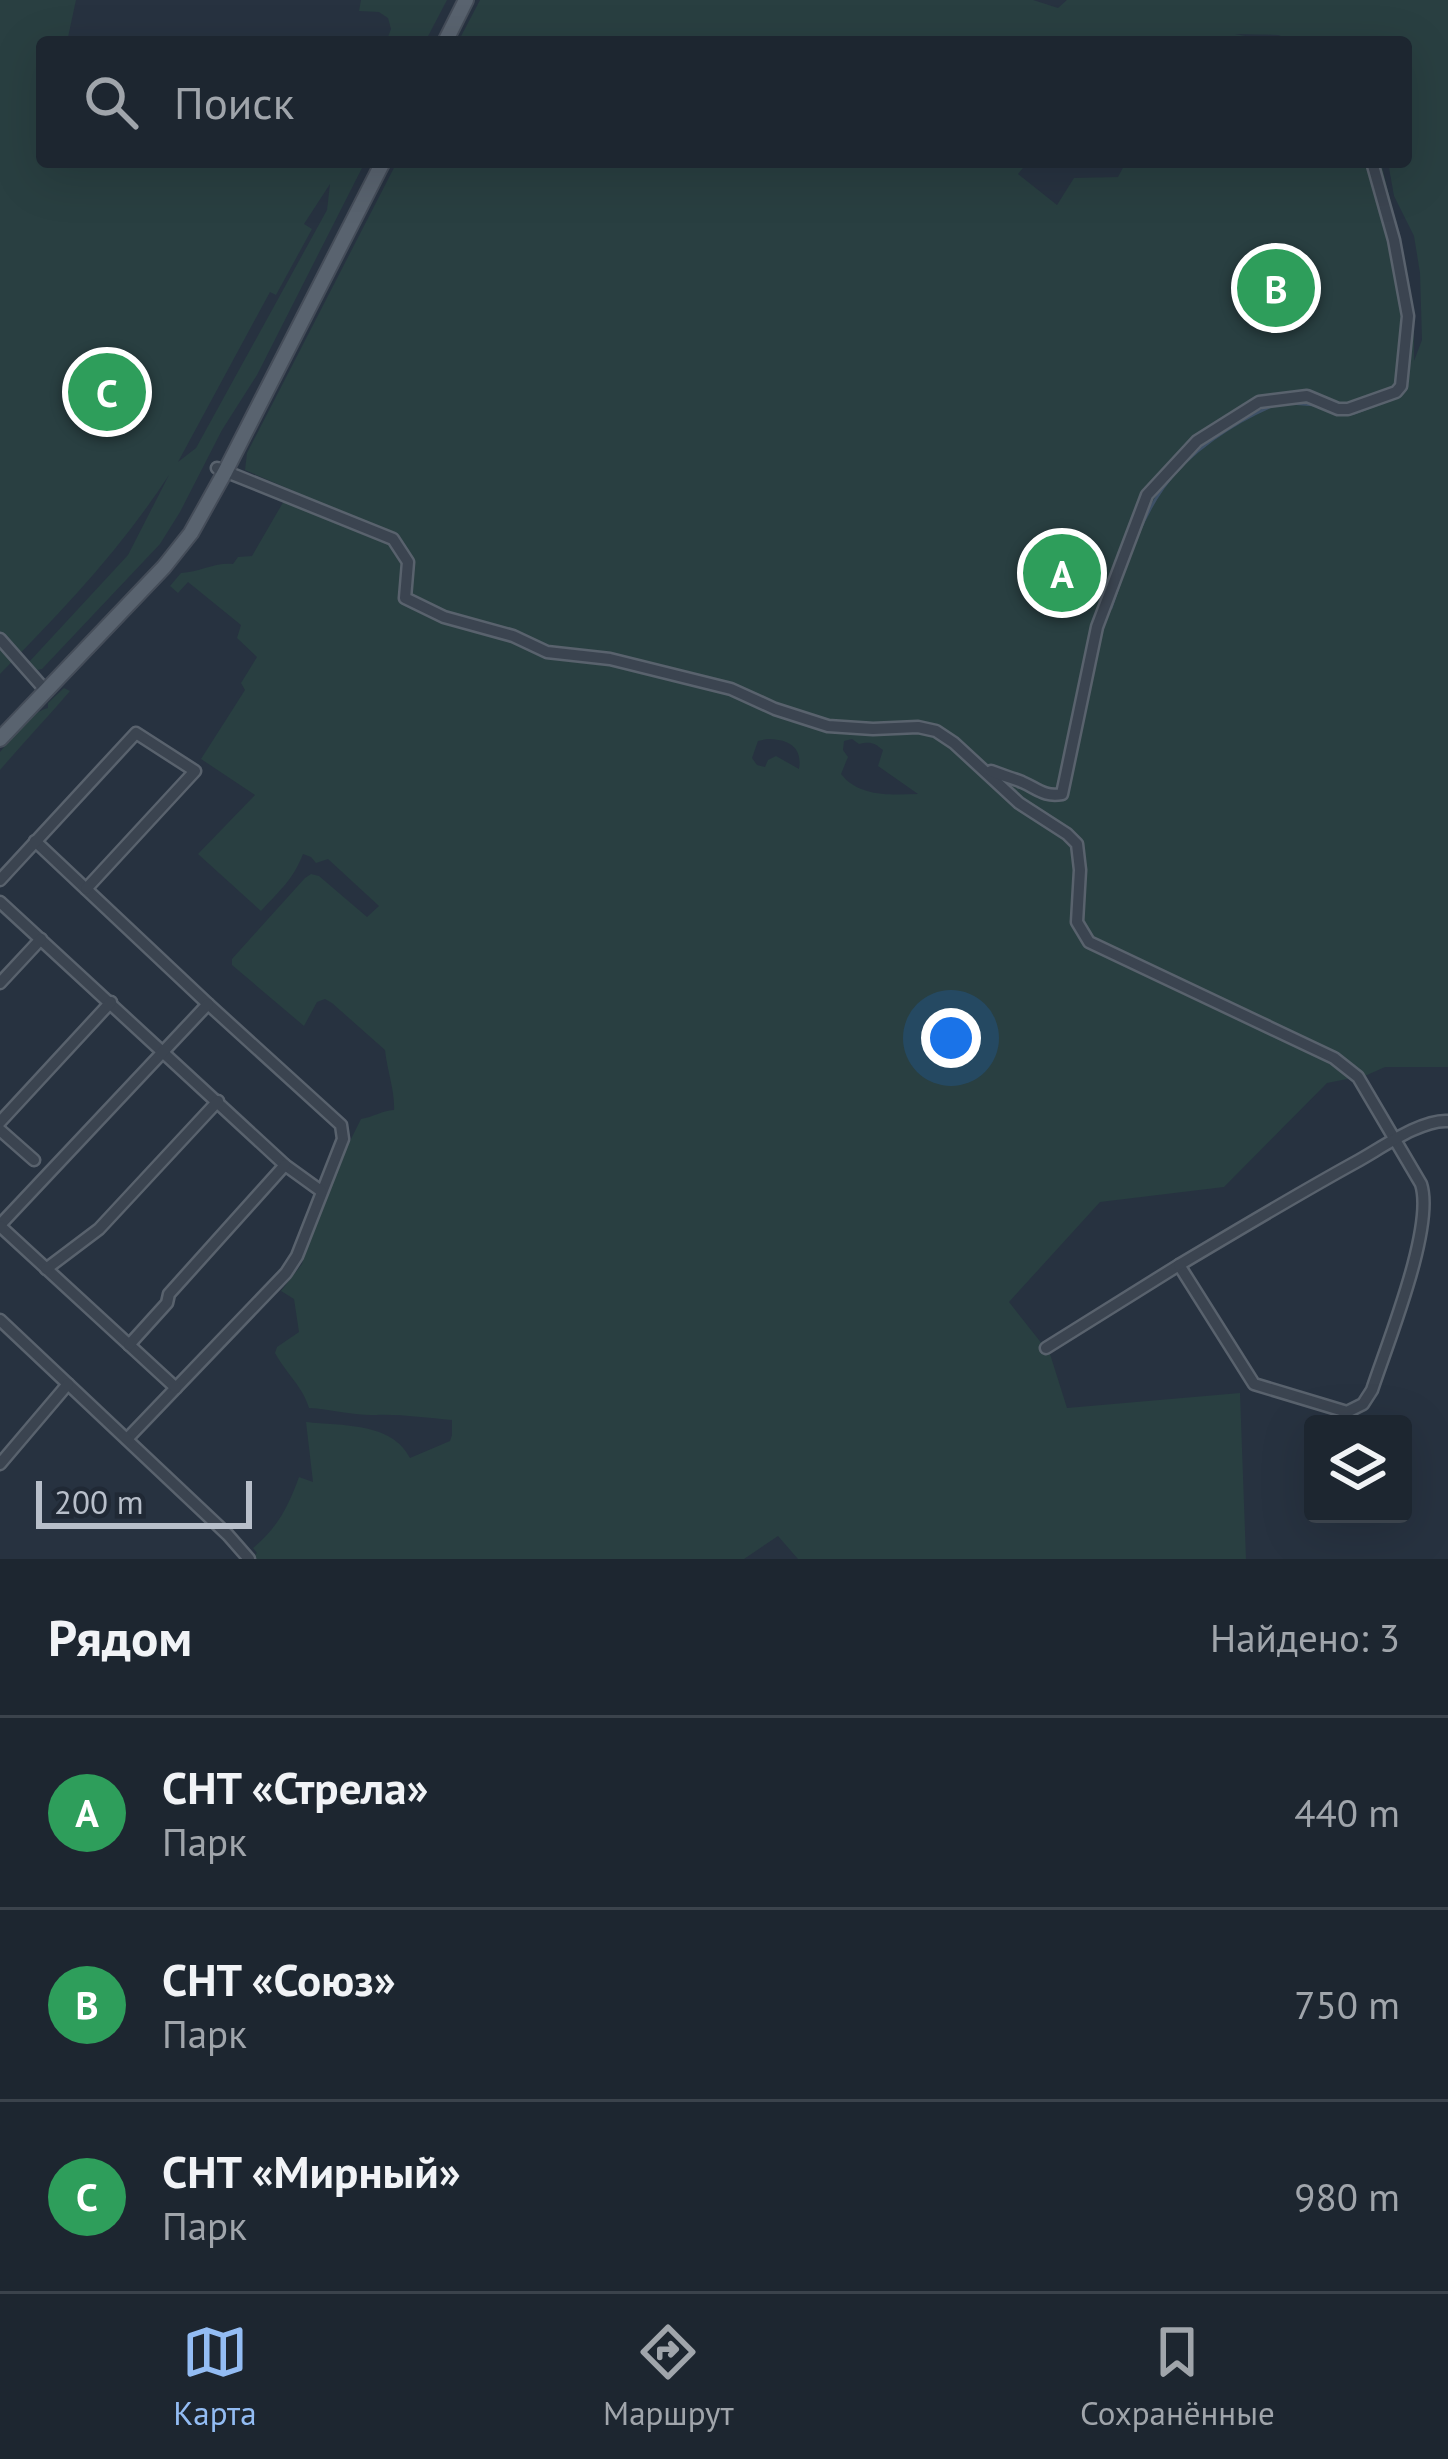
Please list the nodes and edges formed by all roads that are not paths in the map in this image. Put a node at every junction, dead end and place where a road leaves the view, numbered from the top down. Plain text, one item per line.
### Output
1 (457, 0) edge
2 (466, 0) edge
3 (439, 36) edge
4 (448, 36) edge
5 (376, 168) edge
6 (376, 168) edge
7 (1374, 168) edge
8 (241, 441) junction
9 (221, 470) junction
10 (247, 481) junction
11 (0, 639) edge
12 (43, 688) junction
13 (0, 728) edge
14 (0, 739) edge
15 (983, 769) junction
16 (35, 841) junction
17 (0, 880) edge
18 (86, 889) junction
19 (0, 902) edge
20 (40, 939) junction
21 (0, 983) edge
22 (111, 1002) junction
23 (208, 1004) junction
24 (164, 1052) junction
25 (218, 1101) junction
26 (1448, 1121) edge
27 (0, 1126) edge
28 (1394, 1141) junction
29 (34, 1160) dead end
30 (285, 1165) junction
31 (321, 1191) junction
32 (0, 1226) edge
33 (1179, 1265) junction
34 (46, 1269) junction
35 (0, 1320) edge
36 (129, 1345) junction
37 (1046, 1348) dead end
38 (68, 1384) junction
39 (176, 1388) junction
40 (127, 1438) junction
41 (0, 1464) edge
42 (249, 1559) edge

1 - 3 main road
2 - 4 main road
5 - 8 main road
6 - 9 main road
7 - 15 street
8 - 9 main road
8 - 10 street
9 - 10 street
9 - 12 main road
10 - 15 street
11 - 12 street
12 - 13 main road
12 - 14 main road
15 - 28 street
16 - 17 street
16 - 18 street
16 - 18 street
18 - 23 street
19 - 20 street
20 - 21 street
20 - 22 street
22 - 24 street
22 - 27 street
23 - 24 street
23 - 31 street
24 - 25 street
24 - 32 street
25 - 30 street
25 - 34 street
26 - 28 street
27 - 29 street
28 - 33 street
28 - 33 street
30 - 31 street
30 - 36 street
31 - 39 street
32 - 34 street
33 - 37 street
34 - 36 street
35 - 38 street
36 - 39 street
38 - 40 street
38 - 41 street
39 - 40 street
40 - 42 street

